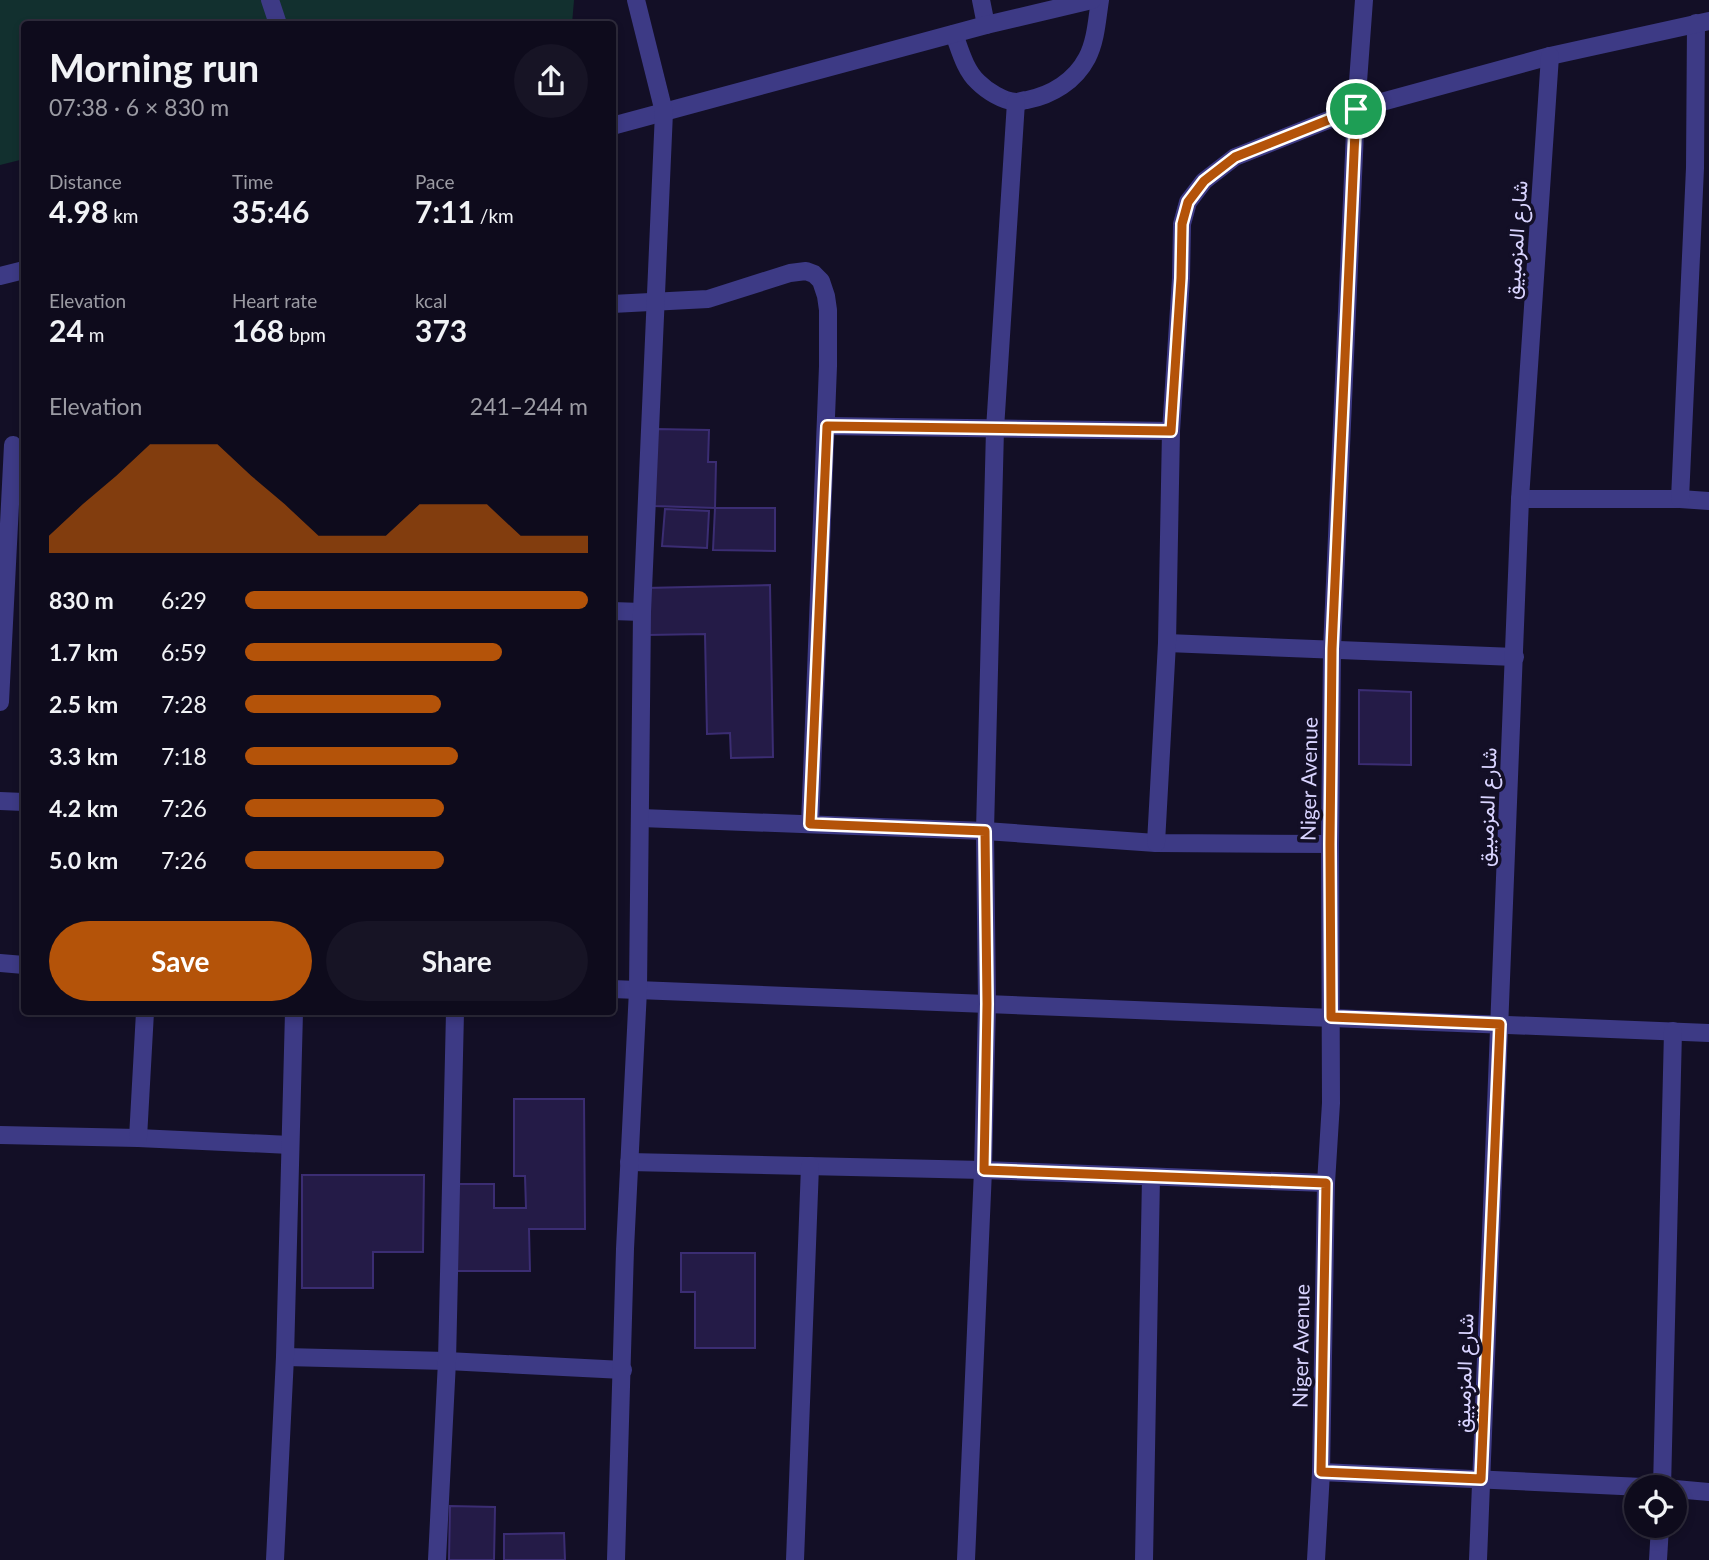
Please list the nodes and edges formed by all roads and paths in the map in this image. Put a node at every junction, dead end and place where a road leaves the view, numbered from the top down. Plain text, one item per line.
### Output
1 (270, 0) edge
2 (636, 0) edge
3 (981, 0) edge
4 (1092, 0) edge
5 (1100, 0) edge
6 (1364, 0) edge
7 (277, 21) edge
8 (1702, 22) edge
9 (986, 25) junction
10 (954, 34) junction
11 (1550, 56) junction
12 (1016, 102) junction
13 (1356, 109) junction
14 (664, 112) junction
15 (616, 125) edge
16 (1702, 167) edge
17 (21, 271) edge
18 (0, 276) edge
19 (655, 302) junction
20 (616, 304) edge
21 (827, 426) junction
22 (995, 429) junction
23 (1171, 431) junction
24 (12, 445) edge
25 (1520, 499) junction
26 (1680, 499) junction
27 (1709, 501) edge
28 (616, 611) edge
29 (642, 612) junction
30 (1167, 643) junction
31 (1332, 649) junction
32 (1515, 657) junction
33 (0, 702) edge
34 (0, 801) edge
35 (21, 802) edge
36 (641, 818) junction
37 (810, 824) junction
38 (985, 831) junction
39 (1156, 843) junction
40 (1330, 844) junction
41 (0, 963) edge
42 (21, 964) edge
43 (616, 989) edge
44 (638, 990) junction
45 (987, 1004) junction
46 (145, 1015) edge
47 (294, 1015) edge
48 (455, 1015) edge
49 (1331, 1017) junction
50 (1500, 1024) junction
51 (1673, 1031) junction
52 (1709, 1033) edge
53 (0, 1135) edge
54 (138, 1138) junction
55 (290, 1145) junction
56 (629, 1162) junction
57 (810, 1166) junction
58 (984, 1170) junction
59 (1151, 1177) junction
60 (1326, 1183) junction
61 (285, 1357) junction
62 (447, 1361) junction
63 (623, 1370) junction
64 (1321, 1472) junction
65 (1663, 1475) edge
66 (1481, 1479) junction
67 (1624, 1485) edge
68 (1687, 1490) edge
69 (1709, 1492) edge
70 (1659, 1538) edge
71 (275, 1560) edge
72 (437, 1560) edge
73 (617, 1560) edge
74 (795, 1560) edge
75 (966, 1560) edge
76 (1144, 1560) edge
77 (1316, 1560) edge
78 (1478, 1560) edge
79 (1658, 1560) edge

1 - 7 street
2 - 14 street
3 - 9 street
4 - 9 street
5 - 12 street
6 - 13 street, Niger Avenue
8 - 11 street
8 - 16 street
9 - 10 street
10 - 12 street
10 - 14 street
11 - 13 street
11 - 25 street, شارع المزمبيق
12 - 22 street
13 - 23 street
13 - 31 street, Niger Avenue
14 - 15 street
14 - 19 street
16 - 26 street
17 - 18 street
19 - 20 street
19 - 21 street
19 - 29 street
21 - 22 street
21 - 37 street
22 - 23 street
22 - 38 street
23 - 30 street
24 - 33 street
25 - 26 street
25 - 32 street, شارع المزمبيق
26 - 27 street
28 - 29 street
29 - 36 street
30 - 31 street
30 - 39 street
31 - 32 street
31 - 40 street, Niger Avenue
32 - 50 street, شارع المزمبيق
34 - 35 street
36 - 37 street
36 - 44 street
37 - 38 street
38 - 39 street
38 - 45 street
39 - 40 street
40 - 49 street, Niger Avenue
41 - 42 street
43 - 44 street
44 - 45 street
44 - 56 street
45 - 49 street
45 - 58 street
46 - 54 street
47 - 55 street
48 - 62 street
49 - 50 street
49 - 60 street, Niger Avenue
50 - 51 street
50 - 66 street, شارع المزمبيق
51 - 52 street
51 - 65 street
53 - 54 street
54 - 55 street
55 - 61 street
56 - 57 street
56 - 63 street
57 - 58 street
57 - 74 street
58 - 59 street
58 - 75 street
59 - 60 street
59 - 76 street
60 - 64 street, Niger Avenue
61 - 62 street
61 - 71 street
62 - 63 street
62 - 72 street
63 - 73 street
64 - 66 street
64 - 77 street, Niger Avenue
66 - 67 street
66 - 78 street, شارع المزمبيق
68 - 69 street
70 - 79 street

